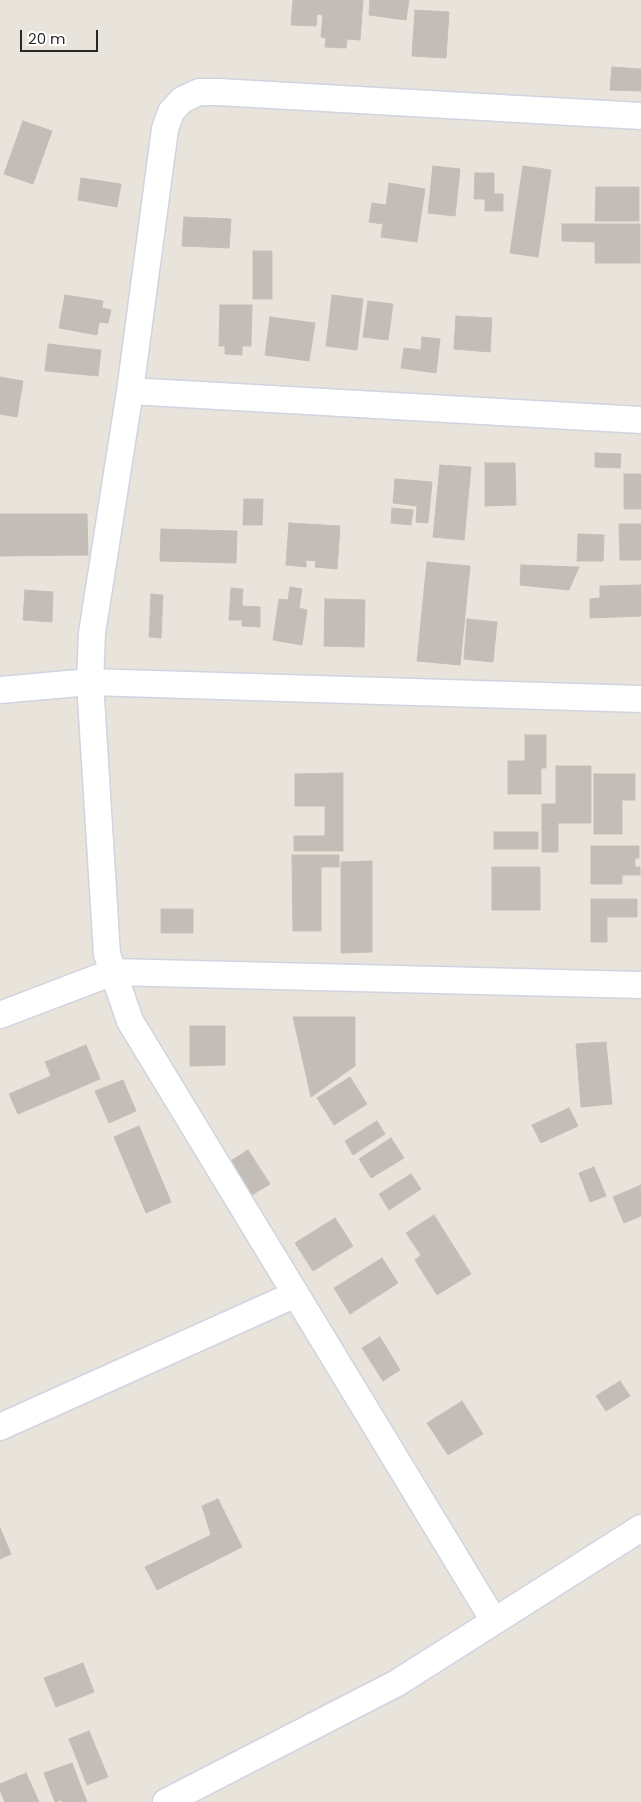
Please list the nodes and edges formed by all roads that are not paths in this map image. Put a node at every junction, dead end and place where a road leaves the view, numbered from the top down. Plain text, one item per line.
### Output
1 (641, 116) edge
2 (130, 391) junction
3 (641, 420) edge
4 (90, 682) junction
5 (0, 690) edge
6 (641, 699) edge
7 (113, 972) junction
8 (641, 985) edge
9 (0, 1015) edge
10 (296, 1294) junction
11 (0, 1427) edge
12 (641, 1528) edge
13 (494, 1621) junction
14 (166, 1802) edge

1 - 2 street
2 - 3 street
2 - 4 street
4 - 5 street
4 - 6 street
4 - 7 street
7 - 8 street
7 - 9 street
7 - 10 street
10 - 11 street
10 - 13 street
12 - 13 street
13 - 14 street

